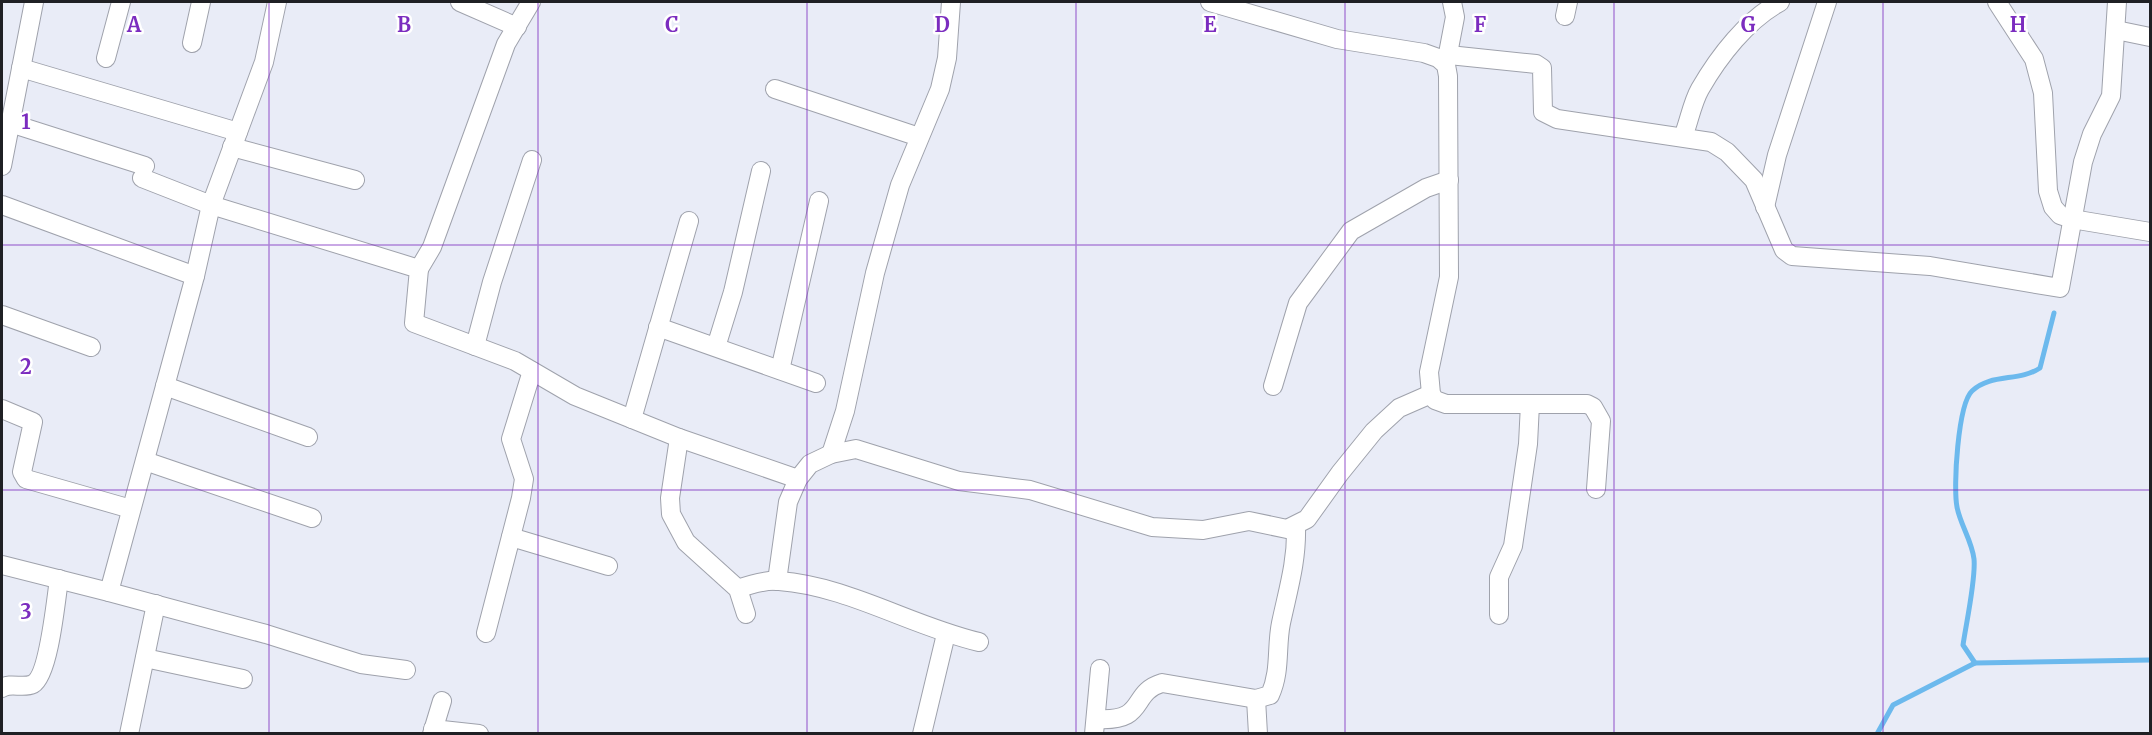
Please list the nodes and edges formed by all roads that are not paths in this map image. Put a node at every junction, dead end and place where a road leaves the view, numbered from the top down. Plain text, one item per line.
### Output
1 (34, 2) edge
2 (121, 2) edge
3 (201, 2) edge
4 (277, 2) edge
5 (460, 2) edge
6 (531, 2) edge
7 (951, 2) edge
8 (1210, 2) edge
9 (1452, 2) edge
10 (1780, 2) edge
11 (1827, 2) edge
12 (1996, 2) edge
13 (2117, 2) edge
14 (517, 27) junction
15 (2116, 30) junction
16 (2151, 37) edge
17 (192, 43) dead end
18 (106, 58) dead end
19 (1447, 60) junction
20 (21, 68) junction
21 (775, 89) dead end
22 (10, 123) junction
23 (919, 137) junction
24 (1683, 137) junction
25 (235, 140) junction
26 (531, 160) dead end
27 (2, 166) edge
28 (761, 171) dead end
29 (355, 180) dead end
30 (1449, 180) junction
31 (819, 201) dead end
32 (2, 205) edge
33 (211, 205) junction
34 (1765, 207) junction
35 (2072, 219) junction
36 (689, 221) dead end
37 (2151, 232) edge
38 (419, 269) junction
39 (195, 276) junction
40 (2, 315) edge
41 (658, 327) junction
42 (475, 346) junction
43 (91, 347) dead end
44 (716, 347) junction
45 (780, 370) junction
46 (532, 371) junction
47 (816, 383) dead end
48 (165, 386) junction
49 (1273, 386) dead end
50 (1431, 394) junction
51 (1530, 404) junction
52 (2, 409) edge
53 (632, 419) junction
54 (308, 437) dead end
55 (679, 438) junction
56 (831, 454) junction
57 (145, 461) junction
58 (798, 478) junction
59 (1596, 489) dead end
60 (131, 509) junction
61 (312, 518) dead end
62 (1296, 527) junction
63 (511, 537) junction
64 (2, 565) edge
65 (609, 566) dead end
66 (59, 579) junction
67 (777, 581) junction
68 (738, 589) junction
69 (109, 591) junction
70 (156, 604) junction
71 (746, 614) dead end
72 (1498, 615) dead end
73 (486, 633) dead end
74 (946, 634) junction
75 (979, 642) dead end
76 (145, 658) junction
77 (1100, 669) dead end
78 (406, 670) dead end
79 (243, 679) dead end
80 (2, 688) edge
81 (1256, 699) junction
82 (442, 701) dead end
83 (1096, 726) edge
84 (433, 731) edge
85 (129, 734) edge
86 (478, 734) edge
87 (922, 734) edge
88 (1258, 734) edge

1 - 20 street
2 - 18 street
3 - 17 street
4 - 25 street
5 - 14 street
6 - 14 street
7 - 23 street
8 - 19 street
9 - 19 street
10 - 24 street
11 - 34 street
12 - 35 street
13 - 15 street
14 - 38 street
15 - 16 street
15 - 35 street
19 - 24 street
19 - 30 street
20 - 22 street
20 - 25 street
21 - 23 street
22 - 27 street
22 - 33 street
23 - 56 street
24 - 34 street
25 - 29 street
25 - 33 street
26 - 42 street
28 - 44 street
30 - 49 street
30 - 50 street
31 - 45 street
32 - 39 street
33 - 38 street
33 - 39 street
34 - 35 street
35 - 37 street
36 - 41 street
38 - 42 street
39 - 48 street
40 - 43 street
41 - 44 street
41 - 53 street
42 - 46 street
44 - 45 street
45 - 47 street
46 - 53 street
46 - 63 street
48 - 54 street
48 - 57 street
50 - 51 street
50 - 62 street
51 - 59 street
51 - 72 street
52 - 60 street
53 - 55 street
55 - 58 street
55 - 68 street
56 - 58 street
56 - 62 street
57 - 60 street
57 - 61 street
58 - 67 street
60 - 69 street
62 - 81 street
63 - 65 street
63 - 73 street
64 - 66 street
66 - 69 street
66 - 80 street
67 - 68 street
67 - 74 street
68 - 71 street
69 - 70 street
70 - 76 street
70 - 78 street
74 - 75 street
74 - 87 street
76 - 79 street
76 - 85 street
77 - 83 street
81 - 83 street
81 - 88 street
82 - 84 street
84 - 86 street

